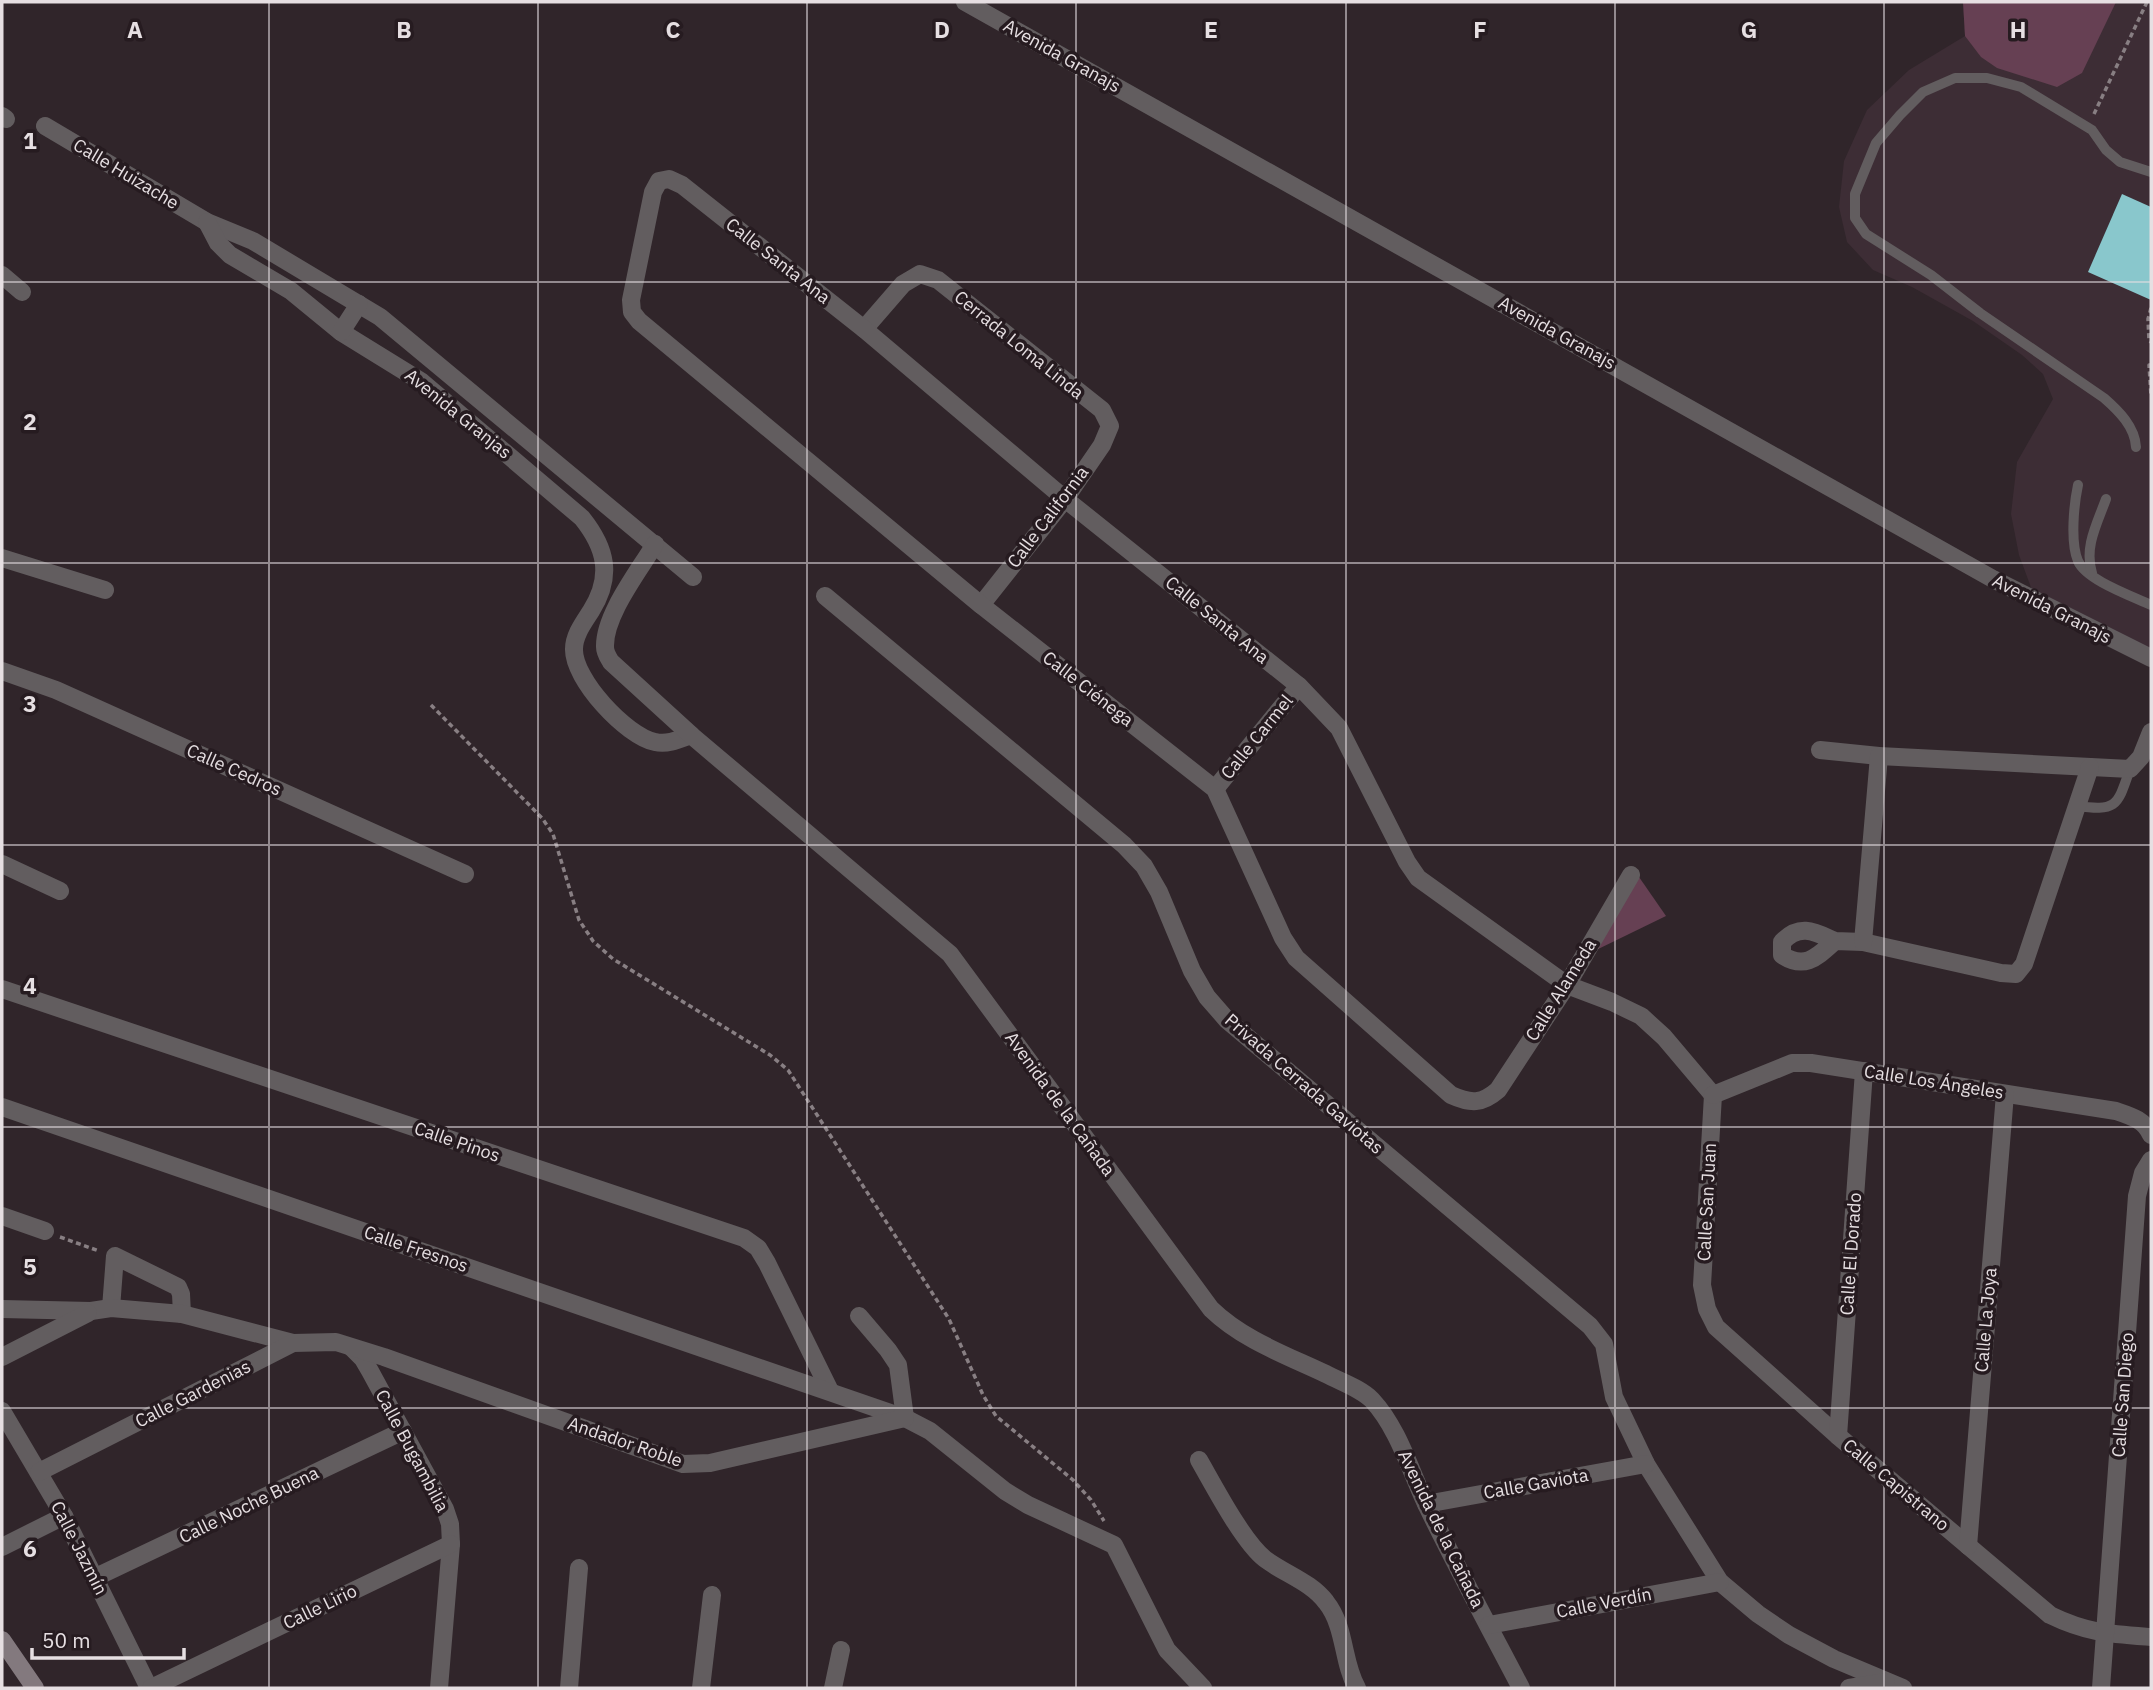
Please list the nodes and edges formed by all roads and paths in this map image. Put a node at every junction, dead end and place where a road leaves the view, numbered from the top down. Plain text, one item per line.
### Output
1 (965, 2) edge
2 (2147, 2) edge
3 (45, 125) dead end
4 (2092, 130) junction
5 (2151, 172) edge
6 (207, 222) junction
7 (2, 275) edge
8 (22, 292) dead end
9 (359, 303) junction
10 (2151, 308) edge
11 (632, 312) joint
12 (864, 329) junction
13 (341, 332) junction
14 (2151, 342) edge
15 (2151, 365) edge
16 (2151, 396) edge
17 (1110, 426) joint
18 (2136, 447) dead end
19 (2078, 485) dead end
20 (1065, 499) junction
21 (2106, 499) dead end
22 (655, 544) junction
23 (2, 558) edge
24 (693, 577) dead end
25 (2093, 577) junction
26 (104, 590) dead end
27 (825, 596) dead end
28 (597, 602) junction
29 (981, 605) junction
30 (2151, 605) edge
31 (615, 611) junction
32 (2151, 658) edge
33 (2, 671) edge
34 (1300, 686) junction
35 (431, 705) dead end
36 (2151, 732) edge
37 (691, 735) junction
38 (1820, 750) dead end
39 (1879, 755) junction
40 (2090, 767) junction
41 (2130, 769) junction
42 (1215, 789) junction
43 (2076, 806) junction
44 (2, 864) edge
45 (465, 874) dead end
46 (1631, 875) dead end
47 (60, 891) dead end
48 (1835, 941) dead end
49 (1863, 942) junction
50 (1567, 985) junction
51 (2, 989) edge
52 (1864, 1071) junction
53 (2004, 1094) junction
54 (1713, 1095) junction
55 (1485, 1101) joint
56 (2, 1107) edge
57 (2151, 1135) edge
58 (2151, 1160) edge
59 (2, 1216) edge
60 (45, 1231) joint
61 (116, 1256) junction
62 (111, 1308) junction
63 (2, 1309) edge
64 (1706, 1309) joint
65 (91, 1311) junction
66 (182, 1314) junction
67 (859, 1317) dead end
68 (293, 1343) junction
69 (352, 1348) junction
70 (2, 1357) edge
71 (830, 1391) junction
72 (2, 1411) edge
73 (905, 1418) junction
74 (403, 1431) junction
75 (1838, 1436) junction
76 (1199, 1461) dead end
77 (1646, 1464) junction
78 (39, 1472) junction
79 (1426, 1504) junction
80 (64, 1516) junction
81 (451, 1544) junction
82 (1114, 1545) junction
83 (1968, 1546) junction
84 (2, 1547) edge
85 (579, 1568) dead end
86 (94, 1578) junction
87 (1720, 1582) junction
88 (712, 1595) dead end
89 (1489, 1625) junction
90 (2106, 1634) junction
91 (2151, 1637) edge
92 (2, 1640) edge
93 (841, 1650) dead end
94 (1886, 1682) junction
95 (35, 1688) edge
96 (150, 1688) edge
97 (439, 1688) edge
98 (569, 1688) edge
99 (702, 1688) edge
100 (833, 1688) edge
101 (1203, 1688) edge
102 (1357, 1688) edge
103 (1521, 1688) edge
104 (1849, 1688) edge
105 (1903, 1688) edge
106 (2101, 1688) edge

1 - 32 street, Avenida Granajs
2 - 4 path
3 - 6 street, Calle Huizache
4 - 5 lane
4 - 18 lane
6 - 9 street, Calle Huizache
6 - 13 street, Calle Huizache
7 - 8 street
9 - 13 street
9 - 22 street, Avenida Granjas
10 - 14 path
11 - 12 street, Calle Santa Ana
11 - 29 street, Calle Ciénega
12 - 17 street, Cerrada Loma Linda
12 - 20 street, Calle Santa Ana
13 - 28 street, Avenida Granjas
15 - 16 path
17 - 20 street, Calle California
19 - 25 lane
20 - 29 street, Calle California
20 - 34 street, Calle Santa Ana
21 - 25 lane
22 - 24 street, Avenida Granjas
22 - 31 street, Avenida de la Cañada
23 - 26 street
25 - 30 lane
27 - 77 street, Privada Cerrada Gaviotas
28 - 31 street
28 - 37 street, Avenida Granjas
29 - 42 street, Calle Ciénega
31 - 37 street, Avenida de la Cañada
33 - 45 street, Calle Cedros
34 - 42 street, Calle Carmel
34 - 50 street, Calle Santa Ana
35 - 82 path
36 - 41 street
37 - 79 street, Avenida de la Cañada
38 - 39 street
39 - 40 street
39 - 49 street
40 - 41 street
40 - 43 street
41 - 43 lane
42 - 55 street, Calle Ciénega
43 - 49 street
44 - 47 street
46 - 50 street, Calle Alameda
48 - 49 street
50 - 54 street, Calle Santa Ana
50 - 55 street, Calle Alameda
51 - 71 street, Calle Pinos
52 - 53 street, Calle Los Ángeles
52 - 54 street, Calle Los Ángeles
52 - 75 street, Calle El Dorado
53 - 57 street, Calle Los Ángeles
53 - 83 street, Calle La Joya
54 - 64 street, Calle San Juan
56 - 71 street, Calle Fresnos
58 - 90 street, Calle San Diego
59 - 60 street
60 - 61 path
61 - 62 street
61 - 66 street
62 - 65 street
62 - 66 street
63 - 65 street
64 - 75 street, Calle Capistrano
65 - 70 street
66 - 68 street
67 - 73 street
68 - 69 street, Calle Gardenias
68 - 78 street, Calle Gardenias
69 - 73 street, Andador Roble
69 - 74 street, Calle Bugambilia
71 - 73 street, Calle Fresnos
72 - 78 street, Calle Jazmín
73 - 82 street, Calle Fresnos
74 - 81 street, Calle Bugambilia
74 - 86 street, Calle Noche Buena
75 - 83 street, Calle Capistrano
76 - 102 street
77 - 79 street, Calle Gaviota
77 - 87 street, Privada Cerrada Gaviotas
78 - 80 street, Calle Jazmín
79 - 89 street, Avenida de la Cañada
80 - 84 street
80 - 86 street, Calle Jazmín
81 - 96 street, Calle Lirio
81 - 97 street, Calle Bugambilia
82 - 101 street
83 - 90 street, Calle Capistrano
85 - 98 street
86 - 96 street, Calle Jazmín
87 - 89 street, Calle Verdín
87 - 94 street, Privada Cerrada Gaviotas
88 - 99 street
89 - 103 street, Avenida de la Cañada
90 - 91 street, Calle Capistrano
90 - 106 street, Calle San Diego
92 - 95 street
93 - 100 street
94 - 104 street
94 - 105 street, Privada Cerrada Gaviotas

